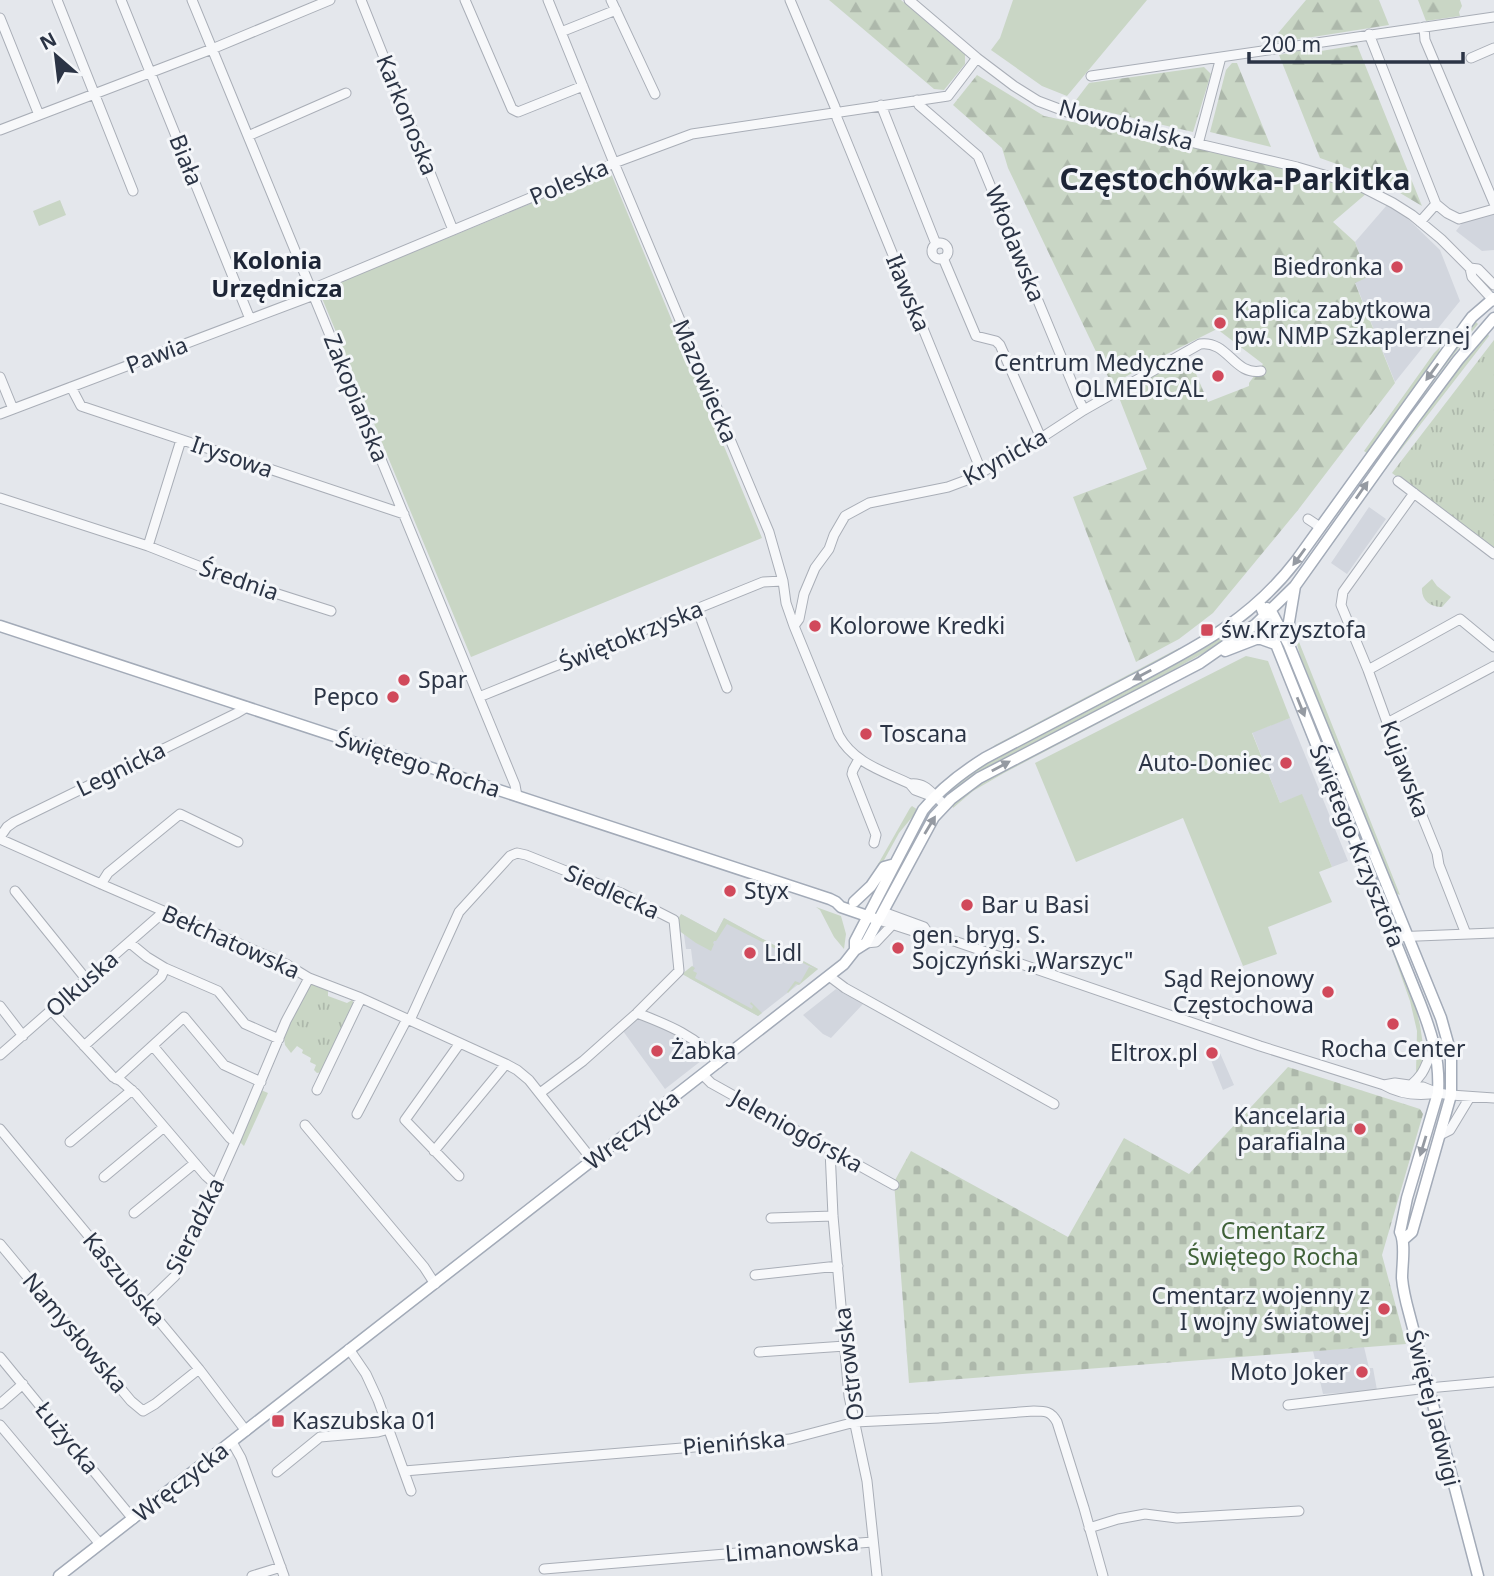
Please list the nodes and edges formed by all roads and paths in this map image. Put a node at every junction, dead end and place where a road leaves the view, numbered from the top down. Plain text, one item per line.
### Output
1 (57, 0) edge
2 (121, 0) edge
3 (192, 0) edge
4 (330, 0) edge
5 (362, 0) edge
6 (465, 0) edge
7 (548, 0) edge
8 (611, 0) edge
9 (790, 0) edge
10 (909, 0) edge
11 (314, 3) edge
12 (616, 10) junction
13 (1494, 16) edge
14 (0, 18) edge
15 (1423, 27) junction
16 (561, 32) junction
17 (1369, 34) junction
18 (1494, 48) edge
19 (212, 49) junction
20 (1221, 57) junction
21 (977, 58) junction
22 (1471, 58) dead end
23 (151, 73) junction
24 (1091, 76) dead end
25 (583, 86) junction
26 (346, 93) dead end
27 (96, 94) junction
28 (655, 94) dead end
29 (917, 100) junction
30 (881, 105) junction
31 (836, 111) junction
32 (39, 115) junction
33 (0, 130) edge
34 (248, 136) junction
35 (1198, 144) junction
36 (614, 163) junction
37 (133, 191) dead end
38 (1494, 203) edge
39 (1436, 204) junction
40 (1494, 209) edge
41 (1420, 222) junction
42 (453, 230) junction
43 (1470, 268) junction
44 (1490, 276) edge
45 (1494, 285) edge
46 (313, 292) junction
47 (1494, 299) edge
48 (1494, 318) edge
49 (250, 319) junction
50 (1261, 371) dead end
51 (0, 377) edge
52 (71, 387) junction
53 (13, 410) junction
54 (1084, 410) junction
55 (0, 414) edge
56 (1041, 438) junction
57 (181, 440) junction
58 (982, 473) junction
59 (1398, 481) dead end
60 (1414, 493) junction
61 (0, 498) edge
62 (404, 514) junction
63 (1308, 519) dead end
64 (1320, 527) junction
65 (148, 546) junction
66 (1494, 555) edge
67 (783, 581) junction
68 (1295, 586) junction
69 (1259, 602) junction
70 (697, 609) junction
71 (331, 611) dead end
72 (1268, 614) junction
73 (0, 626) edge
74 (794, 626) junction
75 (1275, 644) junction
76 (1289, 645) junction
77 (1494, 647) edge
78 (1207, 658) junction
79 (1494, 666) edge
80 (1368, 670) junction
81 (727, 688) dead end
82 (479, 697) junction
83 (247, 707) junction
84 (1387, 723) junction
85 (859, 759) junction
86 (517, 796) junction
87 (934, 797) junction
88 (945, 805) junction
89 (0, 838) edge
90 (237, 842) dead end
91 (874, 843) dead end
92 (895, 864) junction
93 (101, 884) junction
94 (15, 891) dead end
95 (836, 901) junction
96 (854, 902) junction
97 (162, 911) junction
98 (876, 914) junction
99 (892, 924) junction
100 (928, 933) junction
101 (1494, 933) edge
102 (1466, 934) junction
103 (1393, 936) junction
104 (1408, 936) junction
105 (130, 943) junction
106 (866, 943) junction
107 (855, 950) junction
108 (165, 968) junction
109 (829, 976) junction
110 (309, 978) junction
111 (86, 979) junction
112 (362, 998) junction
113 (0, 1006) edge
114 (52, 1011) junction
115 (637, 1013) junction
116 (408, 1019) junction
117 (23, 1036) junction
118 (279, 1039) junction
119 (460, 1043) junction
120 (84, 1046) junction
121 (153, 1046) junction
122 (1436, 1048) junction
123 (0, 1055) edge
124 (718, 1063) junction
125 (506, 1064) junction
126 (703, 1075) junction
127 (116, 1079) junction
128 (261, 1082) junction
129 (1384, 1085) junction
130 (1411, 1085) junction
131 (132, 1090) junction
132 (317, 1090) dead end
133 (540, 1093) junction
134 (1438, 1093) junction
135 (1451, 1095) junction
136 (1470, 1097) junction
137 (1494, 1098) edge
138 (1054, 1104) dead end
139 (357, 1114) dead end
140 (305, 1125) dead end
141 (164, 1127) junction
142 (0, 1129) edge
143 (1440, 1136) junction
144 (69, 1142) dead end
145 (235, 1142) junction
146 (830, 1150) junction
147 (435, 1151) junction
148 (593, 1161) junction
149 (195, 1163) junction
150 (458, 1176) dead end
151 (104, 1177) dead end
152 (216, 1185) junction
153 (894, 1185) dead end
154 (134, 1213) dead end
155 (834, 1216) junction
156 (771, 1218) dead end
157 (1404, 1239) junction
158 (0, 1244) edge
159 (838, 1266) junction
160 (755, 1275) dead end
161 (435, 1284) junction
162 (145, 1304) junction
163 (845, 1346) junction
164 (349, 1349) junction
165 (759, 1352) dead end
166 (0, 1357) edge
167 (199, 1369) junction
168 (1494, 1382) edge
169 (23, 1384) junction
170 (1428, 1388) junction
171 (0, 1404) edge
172 (1288, 1405) dead end
173 (855, 1422) junction
174 (0, 1425) edge
175 (388, 1429) junction
176 (246, 1431) junction
177 (232, 1442) junction
178 (404, 1471) junction
179 (277, 1472) dead end
180 (411, 1491) dead end
181 (1299, 1511) dead end
182 (132, 1519) junction
183 (1090, 1528) junction
184 (872, 1542) junction
185 (100, 1544) junction
186 (544, 1569) dead end
187 (282, 1572) edge
188 (59, 1576) edge
189 (252, 1576) edge
190 (877, 1576) edge
191 (1103, 1576) edge
192 (1478, 1576) edge

1 - 27 street
2 - 23 street, Biała
3 - 19 street, Zakopiańska
4 - 11 street
5 - 42 street, Karkonoska
6 - 25 street
7 - 16 street, Mazowiecka
8 - 12 street
9 - 31 street
10 - 21 street, Nowobialska
11 - 19 street
12 - 16 street
12 - 28 street
13 - 15 street
14 - 32 street
15 - 17 street
15 - 38 street
16 - 25 street, Mazowiecka
17 - 20 street
17 - 39 street
18 - 22 street
19 - 23 street
19 - 34 street, Zakopiańska
20 - 24 street
20 - 35 street
21 - 29 street, Poleska
21 - 35 street, Nowobialska
23 - 27 street
23 - 49 street, Biała
25 - 36 street, Mazowiecka
26 - 34 street
27 - 32 street
27 - 37 street
29 - 30 street, Poleska
29 - 54 street, Włodawska
30 - 31 street, Poleska
30 - 56 street
31 - 36 street, Poleska
31 - 58 street, Iławska
32 - 33 street
34 - 46 street, Zakopiańska
35 - 41 street, Nowobialska
36 - 42 street, Poleska
36 - 67 street, Mazowiecka
39 - 40 street
39 - 41 street
41 - 43 street, Nowobialska
42 - 46 street, Poleska
43 - 44 street, Nowobialska
43 - 47 street, Nowobialska
44 - 45 street, Nowobialska
46 - 49 street, Pawia
46 - 62 street, Zakopiańska
47 -> 64 main road
68 -> 48 main road
49 - 52 street, Pawia
50 - 54 street, Krynicka
51 - 53 street
52 - 53 street, Pawia
52 - 57 street, Irysowa
53 - 55 street, Pawia
54 - 56 street, Krynicka
56 - 58 street, Krynicka
57 - 62 street, Irysowa
57 - 65 street
58 - 74 street, Krynicka
59 - 60 street
60 - 66 street
60 - 80 street, Kujawska
61 - 65 street, Średnia
62 - 82 street, Zakopiańska
63 - 64 street
64 -> 69 main road
65 - 71 street, Średnia
67 - 70 street, Świętokrzyska
67 - 74 street, Mazowiecka
68 - 72 main road
68 - 76 main road
69 - 72 main road, Świętego Krzysztofa
69 -> 87 main road
70 - 81 street
70 - 82 street, Świętokrzyska
72 - 75 main road, Świętego Krzysztofa
72 - 76 main road, Świętego Krzysztofa
72 - 78 main road
73 - 83 main road, Świętego Rocha
74 - 85 street, Mazowiecka
75 - 78 main road
75 -> 103 main road, Świętego Krzysztofa
76 - 104 main road, Świętego Krzysztofa
77 - 80 street
88 -> 78 main road
79 - 84 street
80 - 84 street, Kujawska
82 - 86 street, Zakopiańska
83 - 86 main road, Świętego Rocha
83 - 89 street, Legnicka
84 - 102 street, Kujawska
85 - 87 street, Mazowiecka
85 - 91 street
86 - 95 main road, Świętego Rocha
87 - 88 street, Mazowiecka
87 - 92 main road
98 -> 88 main road
89 - 93 street, Bełchatowska
90 - 93 street
92 - 96 main road
92 - 98 main road
93 - 97 street, Bełchatowska
94 - 111 street
95 - 96 main road, Świętego Rocha
95 - 98 main road, Świętego Rocha
96 - 98 main road, Świętego Rocha
97 - 105 street, Olkuska
97 - 110 street, Bełchatowska
98 - 99 street, Świętego Rocha
98 - 100 street, Świętego Rocha
98 - 106 main road, Wręczycka
98 - 107 main road, Wręczycka
99 - 100 street, Świętego Rocha
99 - 106 street
100 - 129 street, Świętego Rocha
101 - 102 street
102 - 104 street
103 - 104 street
103 - 122 main road, Świętego Krzysztofa
104 - 135 main road, Świętego Krzysztofa
105 - 108 street
105 - 111 street, Olkuska
106 - 107 main road, Wręczycka
107 - 109 main road, Wręczycka
108 - 118 street
108 - 120 street
109 - 124 main road, Wręczycka
109 - 138 street
110 - 112 street, Bełchatowska
110 - 118 street, Sieradzka
111 - 114 street, Olkuska
112 - 116 street, Bełchatowska
112 - 132 street
113 - 117 street
114 - 117 street, Olkuska
114 - 120 street
115 - 116 street, Siedlecka
115 - 124 street
115 - 133 street, Siedlecka
116 - 119 street, Bełchatowska
116 - 139 street
117 - 123 street, Olkuska
118 - 128 street, Sieradzka
119 - 125 street, Bełchatowska
119 - 147 street
120 - 127 street
121 - 127 street
121 - 128 street
121 - 145 street
122 - 130 street
122 - 134 main road, Świętego Krzysztofa
124 - 126 main road, Wręczycka
125 - 133 street, Bełchatowska
125 - 147 street
126 - 146 street, Jeleniogórska
126 - 148 main road, Wręczycka
127 - 131 street
128 - 145 street, Sieradzka
129 - 130 street, Świętego Rocha
129 - 134 street, Świętego Rocha
130 - 134 street, Świętego Rocha
131 - 141 street
131 - 144 street
133 - 148 street, Bełchatowska
134 - 135 street, Świętego Rocha
134 -> 157 main road, Świętej Jadwigi
135 - 136 street, Świętego Rocha
135 - 143 main road, Świętej Jadwigi
136 - 137 street, Świętego Rocha
136 - 143 street
140 - 161 street
141 - 149 street
141 - 151 street
142 - 162 street, Kaszubska
143 - 157 main road, Świętej Jadwigi
145 - 152 street, Sieradzka
146 - 153 street, Jeleniogórska
146 - 155 street, Ostrowska
147 - 150 street
148 - 161 main road, Wręczycka
149 - 152 street
149 - 154 street, Sieradzka
152 - 162 street, Sieradzka
155 - 156 street
155 - 159 street, Ostrowska
157 - 170 main road, Świętej Jadwigi
158 - 167 street, Namysłowska
159 - 160 street
159 - 163 street, Ostrowska
161 - 164 main road, Wręczycka
162 - 167 street, Kaszubska
163 - 165 street
163 - 173 street, Ostrowska
164 - 175 street
164 - 176 main road, Wręczycka
166 - 169 street, Łużycka
167 - 176 street, Kaszubska
168 - 170 street
169 - 171 street
169 - 182 street, Łużycka
170 - 172 street
170 - 192 main road, Świętej Jadwigi
173 - 178 street, Pienińska
173 - 183 street, Pienińska
173 - 184 street, Ostrowska
174 - 185 street
175 - 178 street
175 - 179 street
176 - 177 main road, Wręczycka
177 - 182 main road, Wręczycka
177 - 187 street
178 - 180 street
181 - 183 street
182 - 185 main road, Wręczycka
183 - 191 street
184 - 186 street, Limanowska
184 - 190 street, Ostrowska
185 - 188 main road, Wręczycka
187 - 189 street

